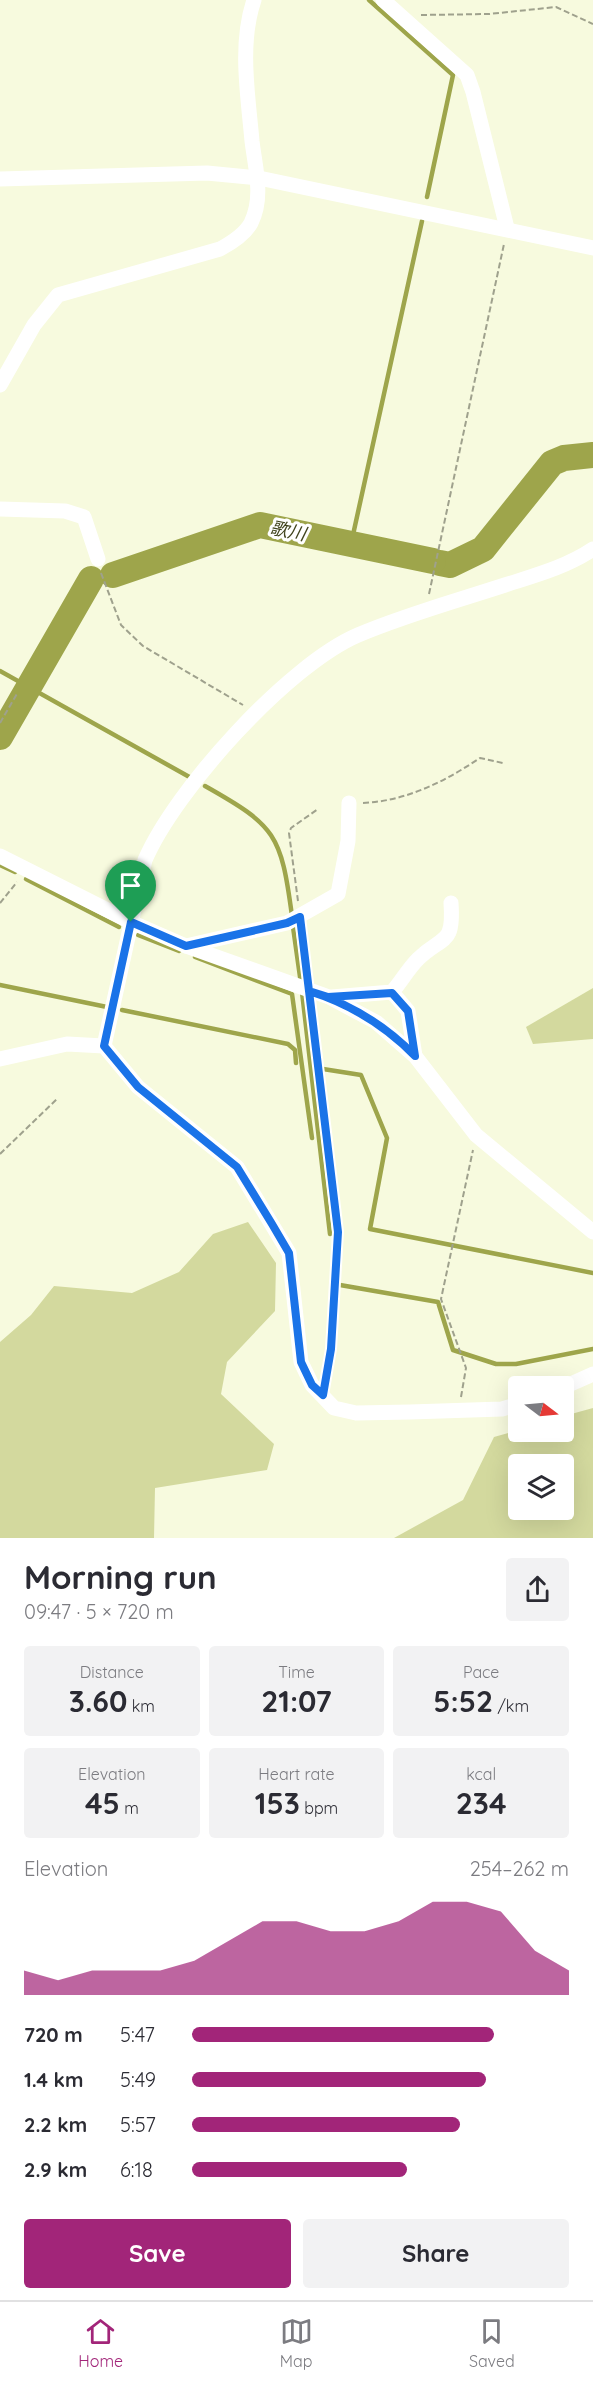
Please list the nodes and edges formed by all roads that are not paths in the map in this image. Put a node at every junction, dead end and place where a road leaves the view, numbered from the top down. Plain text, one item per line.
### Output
1 (254, 0) edge
2 (383, 0) edge
3 (259, 178) junction
4 (0, 179) edge
5 (507, 228) junction
6 (593, 248) edge
7 (0, 385) edge
8 (0, 508) edge
9 (593, 549) edge
10 (98, 559) road end
11 (348, 803) road end
12 (0, 856) edge
13 (451, 903) dead end
14 (131, 922) junction
15 (186, 946) junction
16 (392, 993) junction
17 (328, 997) junction
18 (104, 1046) junction
19 (415, 1056) junction
20 (0, 1059) edge
21 (593, 1232) edge
22 (593, 1374) edge
23 (574, 1383) edge
24 (508, 1407) edge

1 - 3 street
2 - 5 street
3 - 4 street
3 - 5 street
3 - 7 street
5 - 6 street
8 - 10 street
9 - 14 street
11 - 15 street
12 - 14 street
13 - 16 street
14 - 15 street
14 - 18 street
15 - 17 street
16 - 17 street
16 - 19 street
17 - 19 street
18 - 20 street
18 - 24 street
19 - 21 street
22 - 23 street

